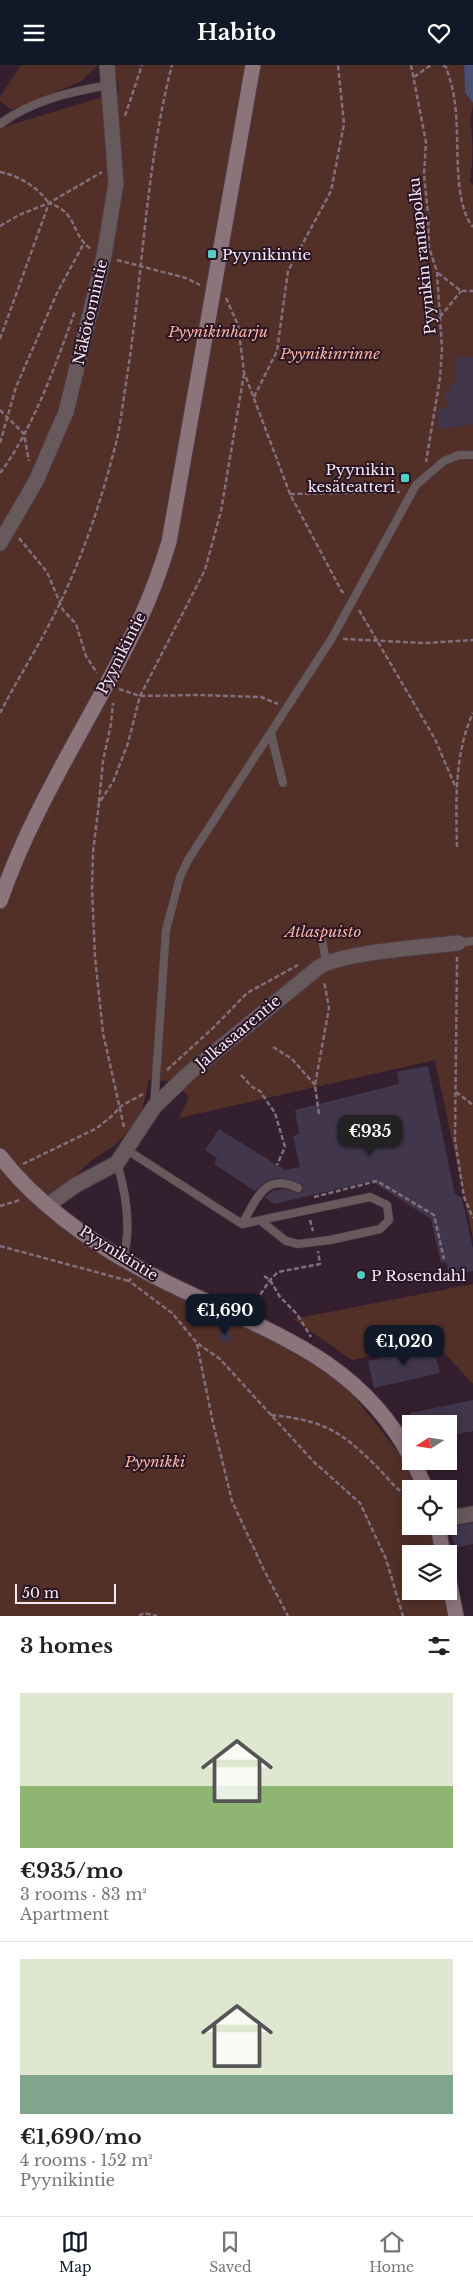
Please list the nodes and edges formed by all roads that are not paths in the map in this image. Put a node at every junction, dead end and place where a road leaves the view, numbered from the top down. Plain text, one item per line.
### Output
1 (107, 65) edge
2 (253, 65) edge
3 (109, 85) junction
4 (0, 124) edge
5 (473, 455) edge
6 (0, 543) edge
7 (271, 734) junction
8 (283, 783) dead end
9 (0, 901) edge
10 (322, 939) dead end
11 (465, 942) edge
12 (322, 964) junction
13 (154, 1107) junction
14 (127, 1150) junction
15 (0, 1156) edge
16 (117, 1163) junction
17 (298, 1188) dead end
18 (48, 1205) junction
19 (261, 1221) junction
20 (242, 1224) junction
21 (123, 1258) junction
22 (402, 1443) edge
23 (473, 1514) edge
24 (457, 1517) edge
25 (453, 1600) edge
26 (456, 1616) edge

1 - 3 street, Näkötornintie
2 - 9 street, Pyynikintie
3 - 4 lane
3 - 6 street, Näkötornintie
5 - 7 lane
7 - 8 lane
7 - 13 lane
10 - 12 lane
11 - 12 street
12 - 13 street, Jalkasaarentie
13 - 14 street, Jalkasaarentie
14 - 16 street, Jalkasaarentie
14 - 20 lane
15 - 18 street, Pyynikintie
16 - 18 street, Jalkasaarentie
16 - 21 lane
17 - 20 lane
18 - 21 street, Pyynikintie
19 - 19 lane
19 - 20 lane
21 - 22 street, Pyynikintie
23 - 24 street
25 - 26 street

